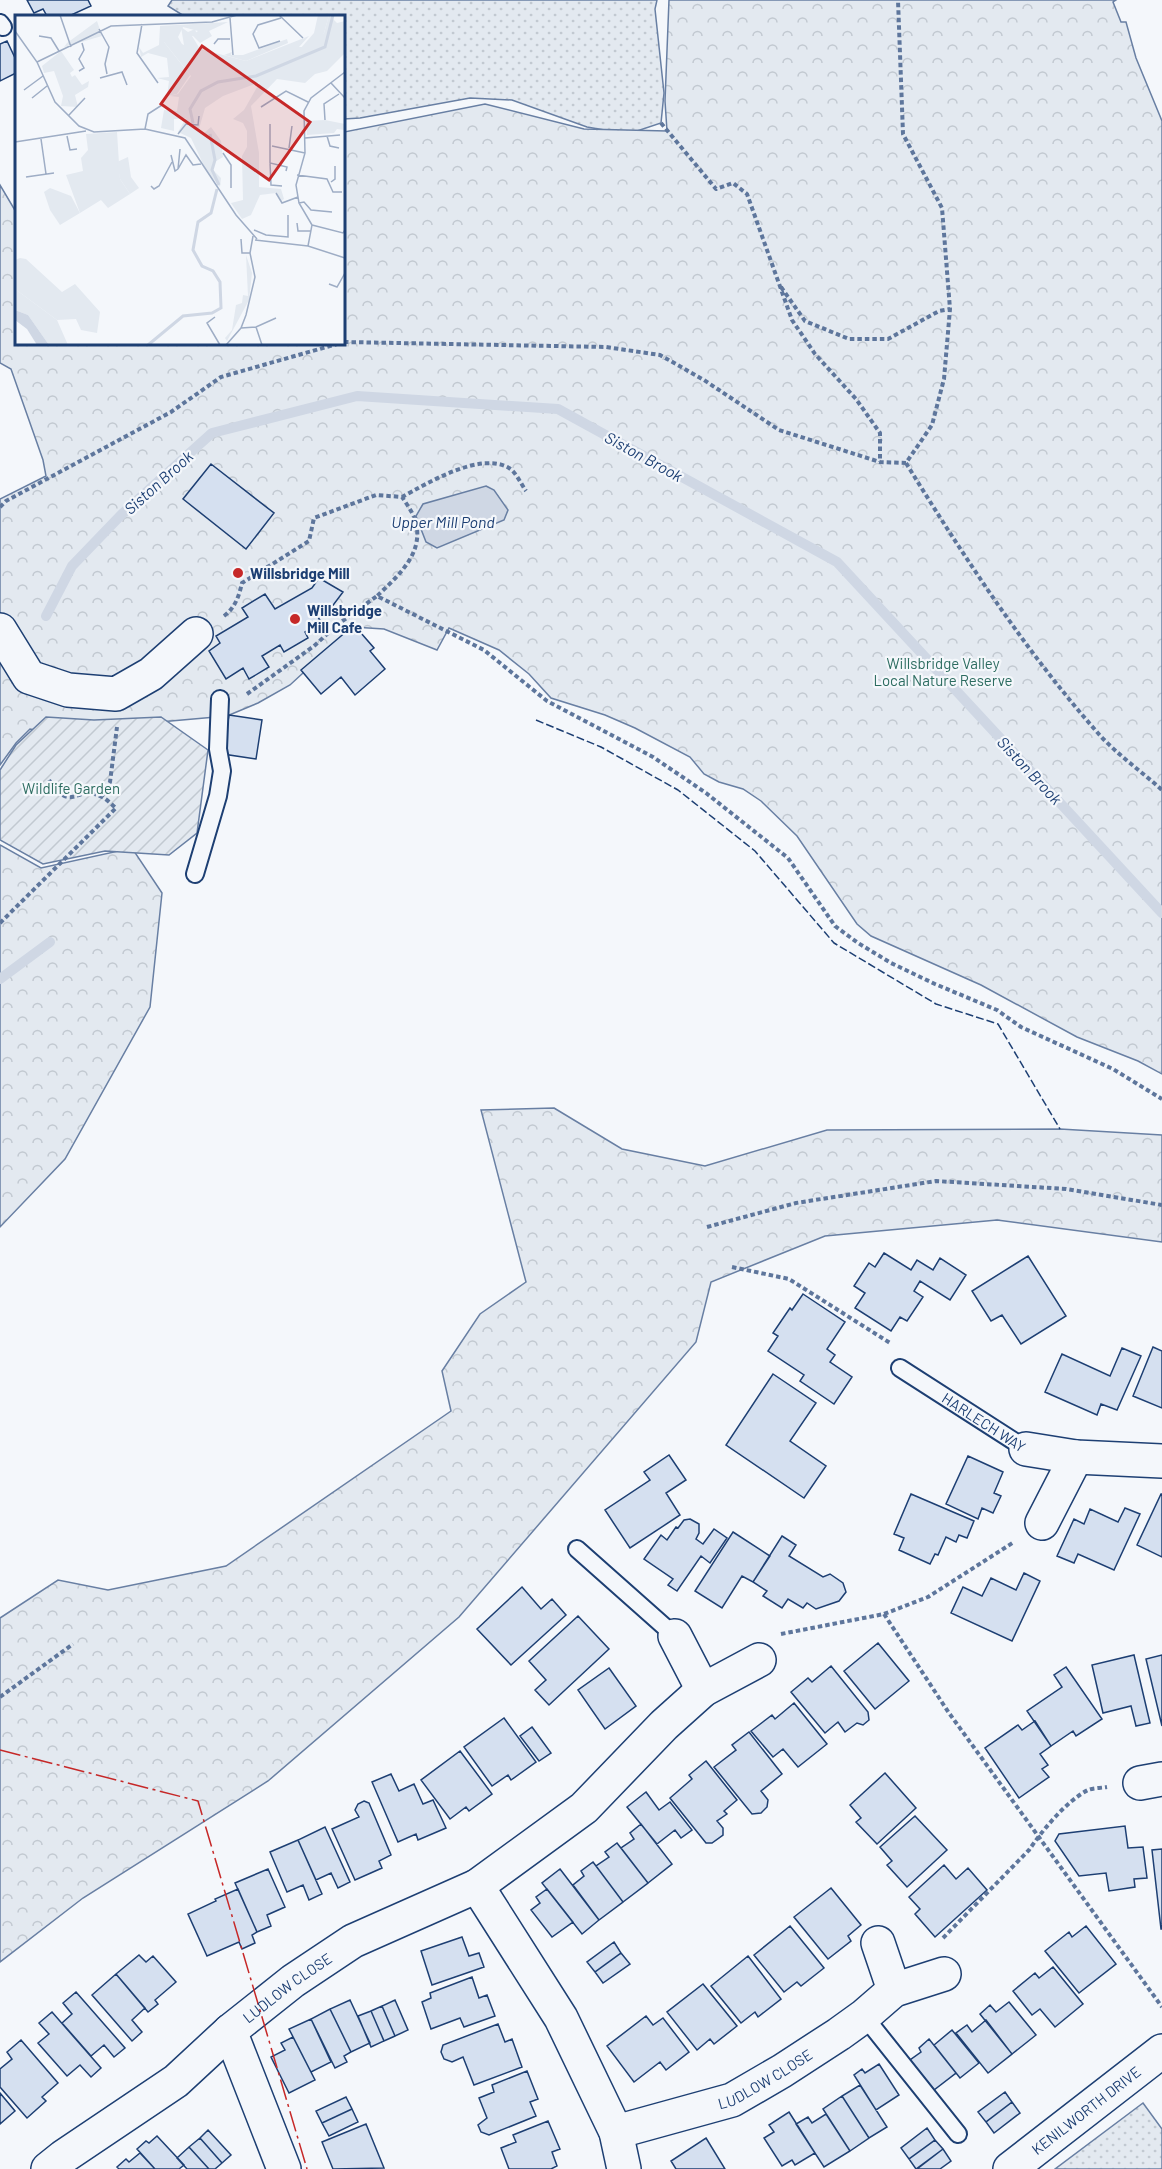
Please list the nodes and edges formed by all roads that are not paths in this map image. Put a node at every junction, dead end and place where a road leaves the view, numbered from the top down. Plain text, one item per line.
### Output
1 (0, 630) edge
2 (196, 634) road end
3 (220, 699) dead end
4 (195, 874) dead end
5 (900, 1368) road end
6 (1026, 1449) joint
7 (1076, 1457) junction
8 (1162, 1461) edge
9 (1042, 1523) dead end
10 (577, 1549) dead end
11 (675, 1636) joint
12 (759, 1660) dead end
13 (703, 1690) junction
14 (477, 1886) junction
15 (878, 1943) dead end
16 (944, 1974) dead end
17 (894, 1990) junction
18 (864, 2016) junction
19 (230, 2031) junction
20 (1162, 2051) edge
21 (616, 2132) junction
22 (958, 2134) dead end
23 (48, 2169) edge
24 (284, 2169) edge
25 (624, 2169) edge
26 (1010, 2169) edge

1 - 2 street
3 - 4 lane
5 - 6 lane, HARLECH WAY
6 - 7 street, HARLECH WAY
7 - 8 street, HARLECH WAY
7 - 9 street
10 - 11 lane
11 - 13 street
12 - 13 street, LUDLOW CLOSE
13 - 14 street, LUDLOW CLOSE
14 - 19 street, LUDLOW CLOSE
14 - 21 street
15 - 17 street
16 - 17 street, LUDLOW CLOSE
17 - 18 street, LUDLOW CLOSE
18 - 21 street, LUDLOW CLOSE
18 - 22 lane
19 - 23 street, LUDLOW CLOSE
19 - 24 street, LUDLOW CLOSE
20 - 26 street, KENILWORTH DRIVE
21 - 25 street

